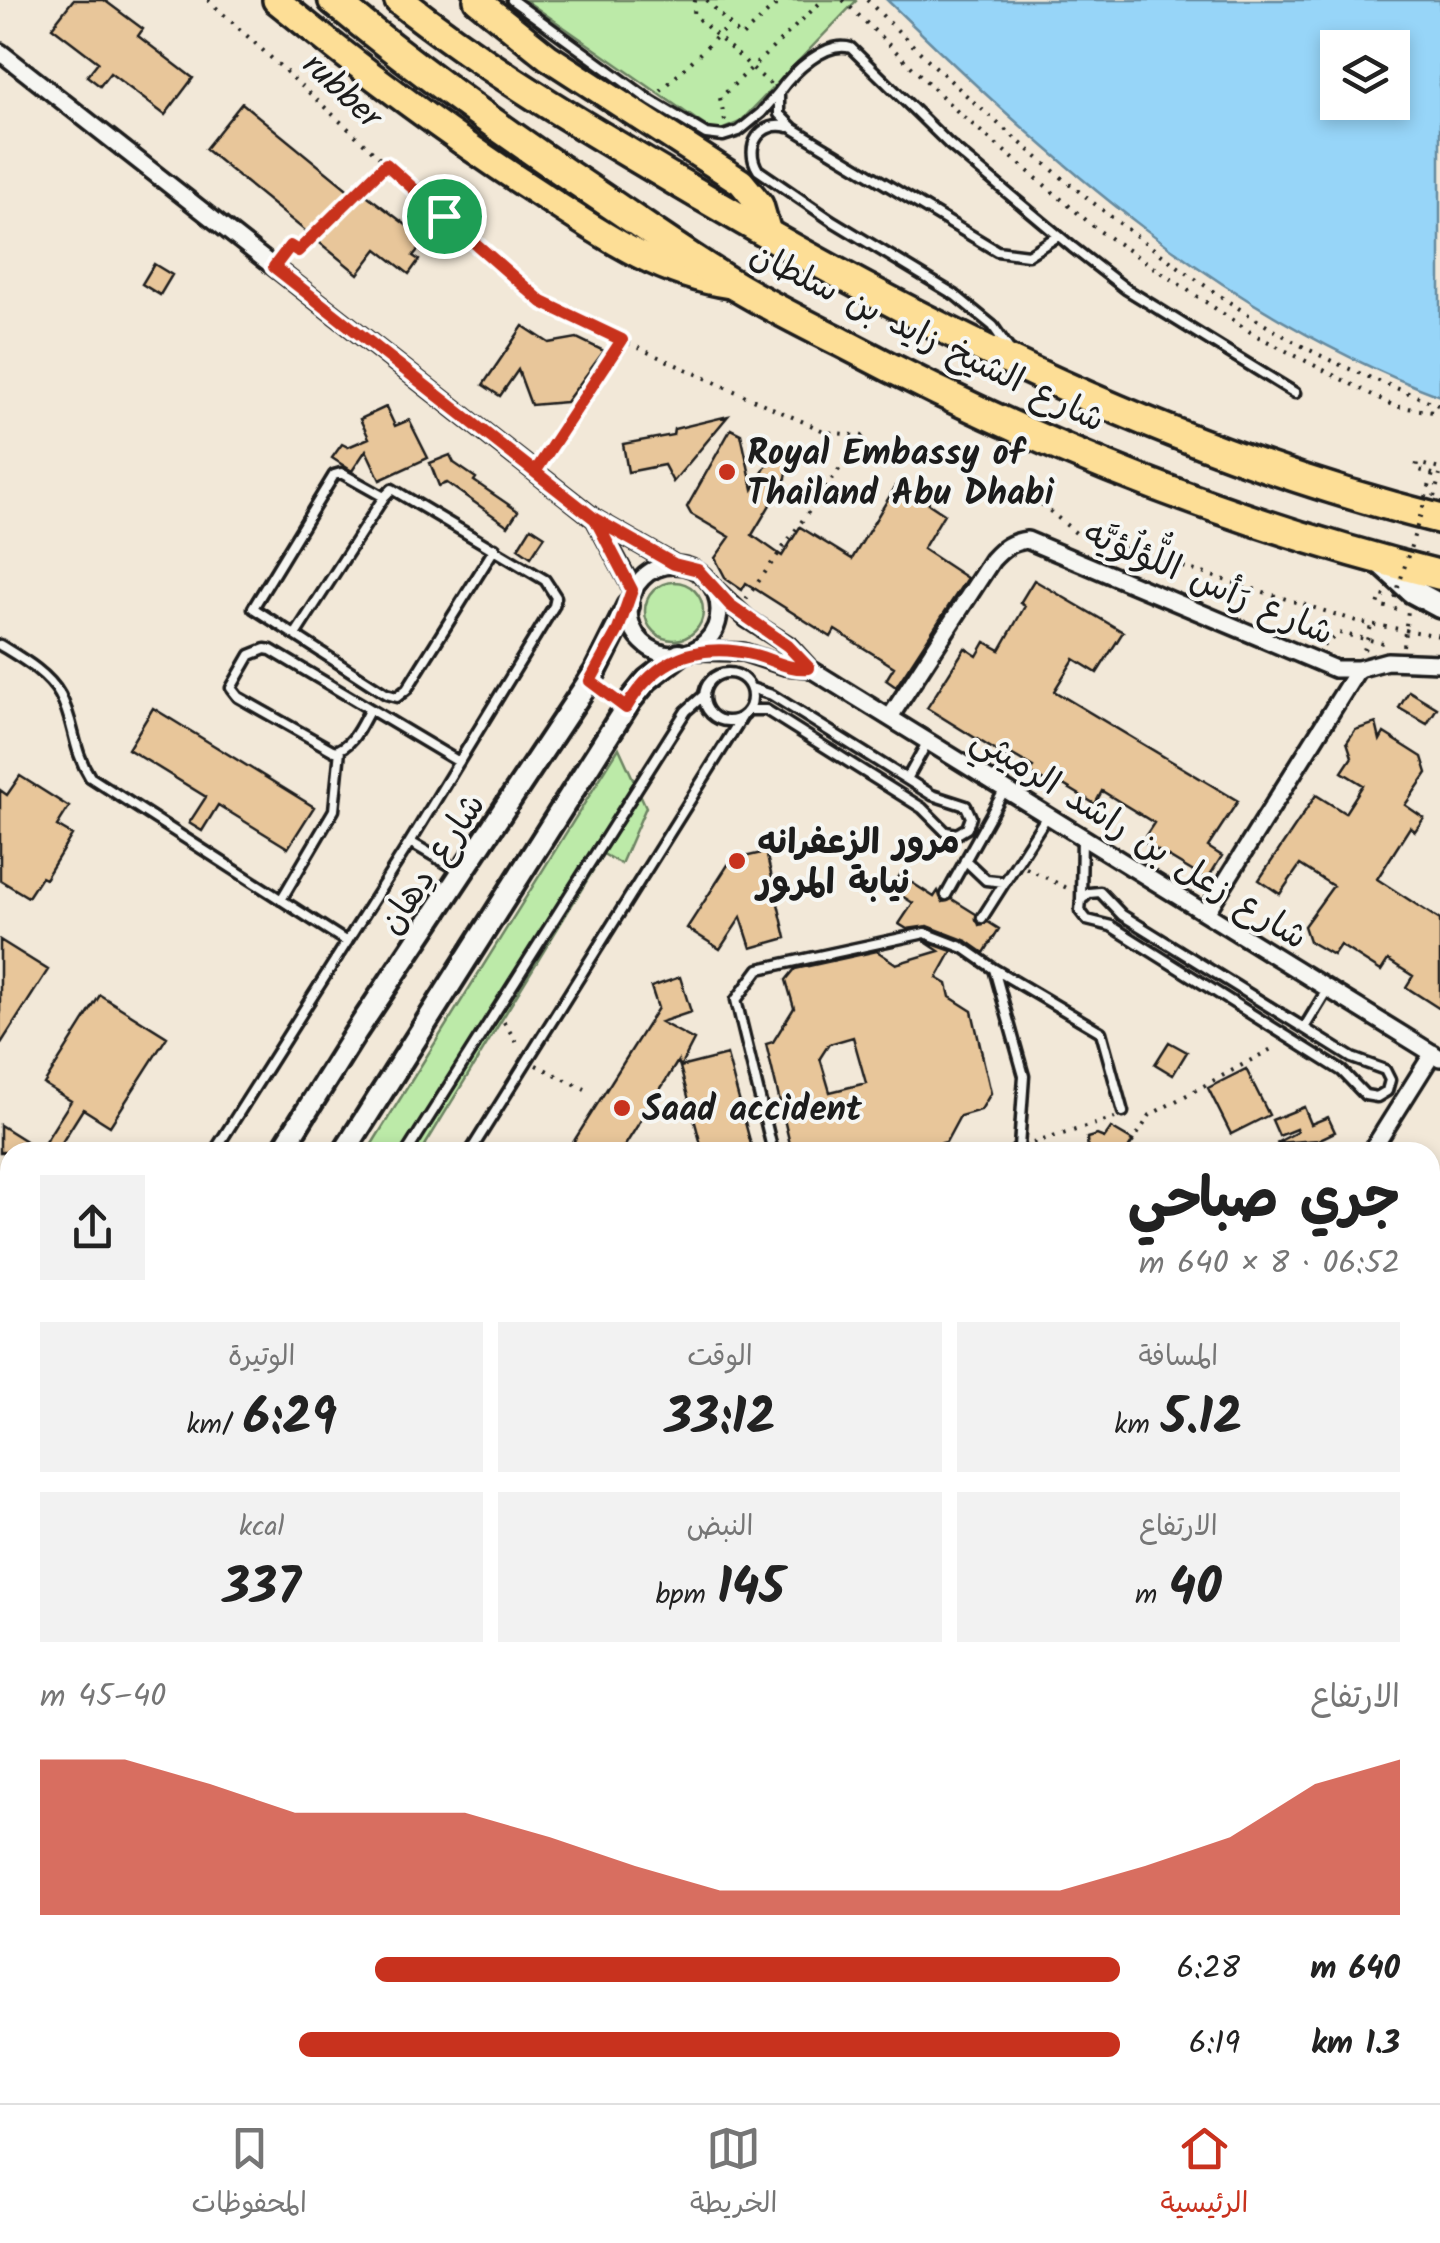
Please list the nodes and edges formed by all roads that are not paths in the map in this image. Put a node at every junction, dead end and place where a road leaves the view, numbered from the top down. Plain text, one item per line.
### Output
1 (276, 0) edge
2 (333, 0) edge
3 (400, 0) edge
4 (477, 0) edge
5 (512, 0) edge
6 (0, 52) edge
7 (779, 92) junction
8 (794, 129) junction
9 (769, 236) junction
10 (1058, 236) junction
11 (734, 285) junction
12 (1016, 365) junction
13 (1295, 393) dead end
14 (384, 497) junction
15 (1440, 518) edge
16 (595, 519) junction
17 (495, 548) junction
18 (1376, 558) junction
19 (674, 564) junction
20 (1440, 574) edge
21 (714, 588) junction
22 (630, 598) junction
23 (1440, 606) edge
24 (294, 635) junction
25 (0, 645) edge
26 (686, 653) junction
27 (1440, 663) edge
28 (809, 668) junction
29 (1358, 669) junction
30 (751, 688) junction
31 (704, 695) junction
32 (370, 709) junction
33 (745, 714) junction
34 (890, 717) junction
35 (928, 741) junction
36 (340, 750) junction
37 (459, 762) junction
38 (907, 779) junction
39 (1005, 788) junction
40 (1048, 815) junction
41 (1082, 836) junction
42 (410, 842) junction
43 (965, 860) junction
44 (464, 874) junction
45 (1006, 882) junction
46 (946, 896) dead end
47 (1081, 898) junction
48 (281, 900) junction
49 (1206, 913) junction
50 (982, 918) dead end
51 (931, 922) dead end
52 (925, 933) junction
53 (346, 942) junction
54 (994, 969) junction
55 (1328, 988) junction
56 (1304, 1028) junction
57 (1436, 1056) edge
58 (1122, 1112) road end
59 (220, 1142) edge
60 (287, 1142) edge
61 (350, 1142) edge
62 (413, 1142) edge
63 (476, 1142) edge
64 (772, 1142) edge
65 (1017, 1142) edge
66 (1377, 1142) edge

1 - 11 main road
2 - 11 highway, شارع الشيخ زايد بن سلطان
3 - 9 highway, شارع الشيخ زايد بن سلطان
4 - 9 main road
5 - 7 lane
6 - 16 street
7 - 8 lane
7 - 10 lane
8 - 10 lane
8 - 12 lane
9 - 12 highway, شارع الشيخ زايد بن سلطان
10 - 13 lane
11 - 18 highway, شارع الشيخ زايد بن سلطان
12 - 15 highway, شارع الشيخ زايد بن سلطان
14 - 17 lane
14 - 24 lane
14 - 24 lane
16 - 19 street
16 - 22 street
17 - 24 lane
17 - 37 lane
18 - 20 highway, شارع الشيخ زايد بن سلطان
18 - 23 main road
19 - 21 street
19 - 22 street
21 - 26 street
21 - 28 street, شارع زعل بن راشد الرميثي
22 - 26 street
22 - 44 street, شارع دِهان
25 - 48 lane
26 - 28 street, شارع زعل بن راشد الرميثي
26 - 61 street
27 - 29 street, شارع رَأس اللُّؤلُؤيَّه
28 - 34 street, شارع زعل بن راشد الرميثي
29 - 34 street, شارع رَأس اللُّؤلُؤيَّه
29 - 49 street, شارع رَأس اللُّؤلُؤيَّه
30 - 31 lane
30 - 33 lane
30 - 38 lane
31 - 33 lane
31 - 62 lane
32 - 36 lane
32 - 36 lane
32 - 37 lane
33 - 38 lane
33 - 63 lane
34 - 35 street, شارع زعل بن راشد الرميثي
35 - 38 lane
35 - 39 street, شارع زعل بن راشد الرميثي
36 - 48 lane
37 - 42 lane
39 - 40 street, شارع زعل بن راشد الرميثي
39 - 43 lane
40 - 41 street, شارع زعل بن راشد الرميثي
40 - 45 lane
41 - 47 lane
41 - 49 street, شارع زعل بن راشد الرميثي
42 - 44 lane
42 - 53 lane
43 - 45 lane
43 - 46 lane
44 - 60 street, شارع دِهان
45 - 50 lane
47 - 56 lane
47 - 56 lane
48 - 53 lane
49 - 55 street, شارع زعل بن راشد الرميثي
51 - 52 lane
52 - 54 lane
52 - 64 lane
53 - 59 lane
54 - 58 lane
54 - 65 lane
55 - 56 lane
55 - 57 street, شارع زعل بن راشد الرميثي
57 - 66 street

